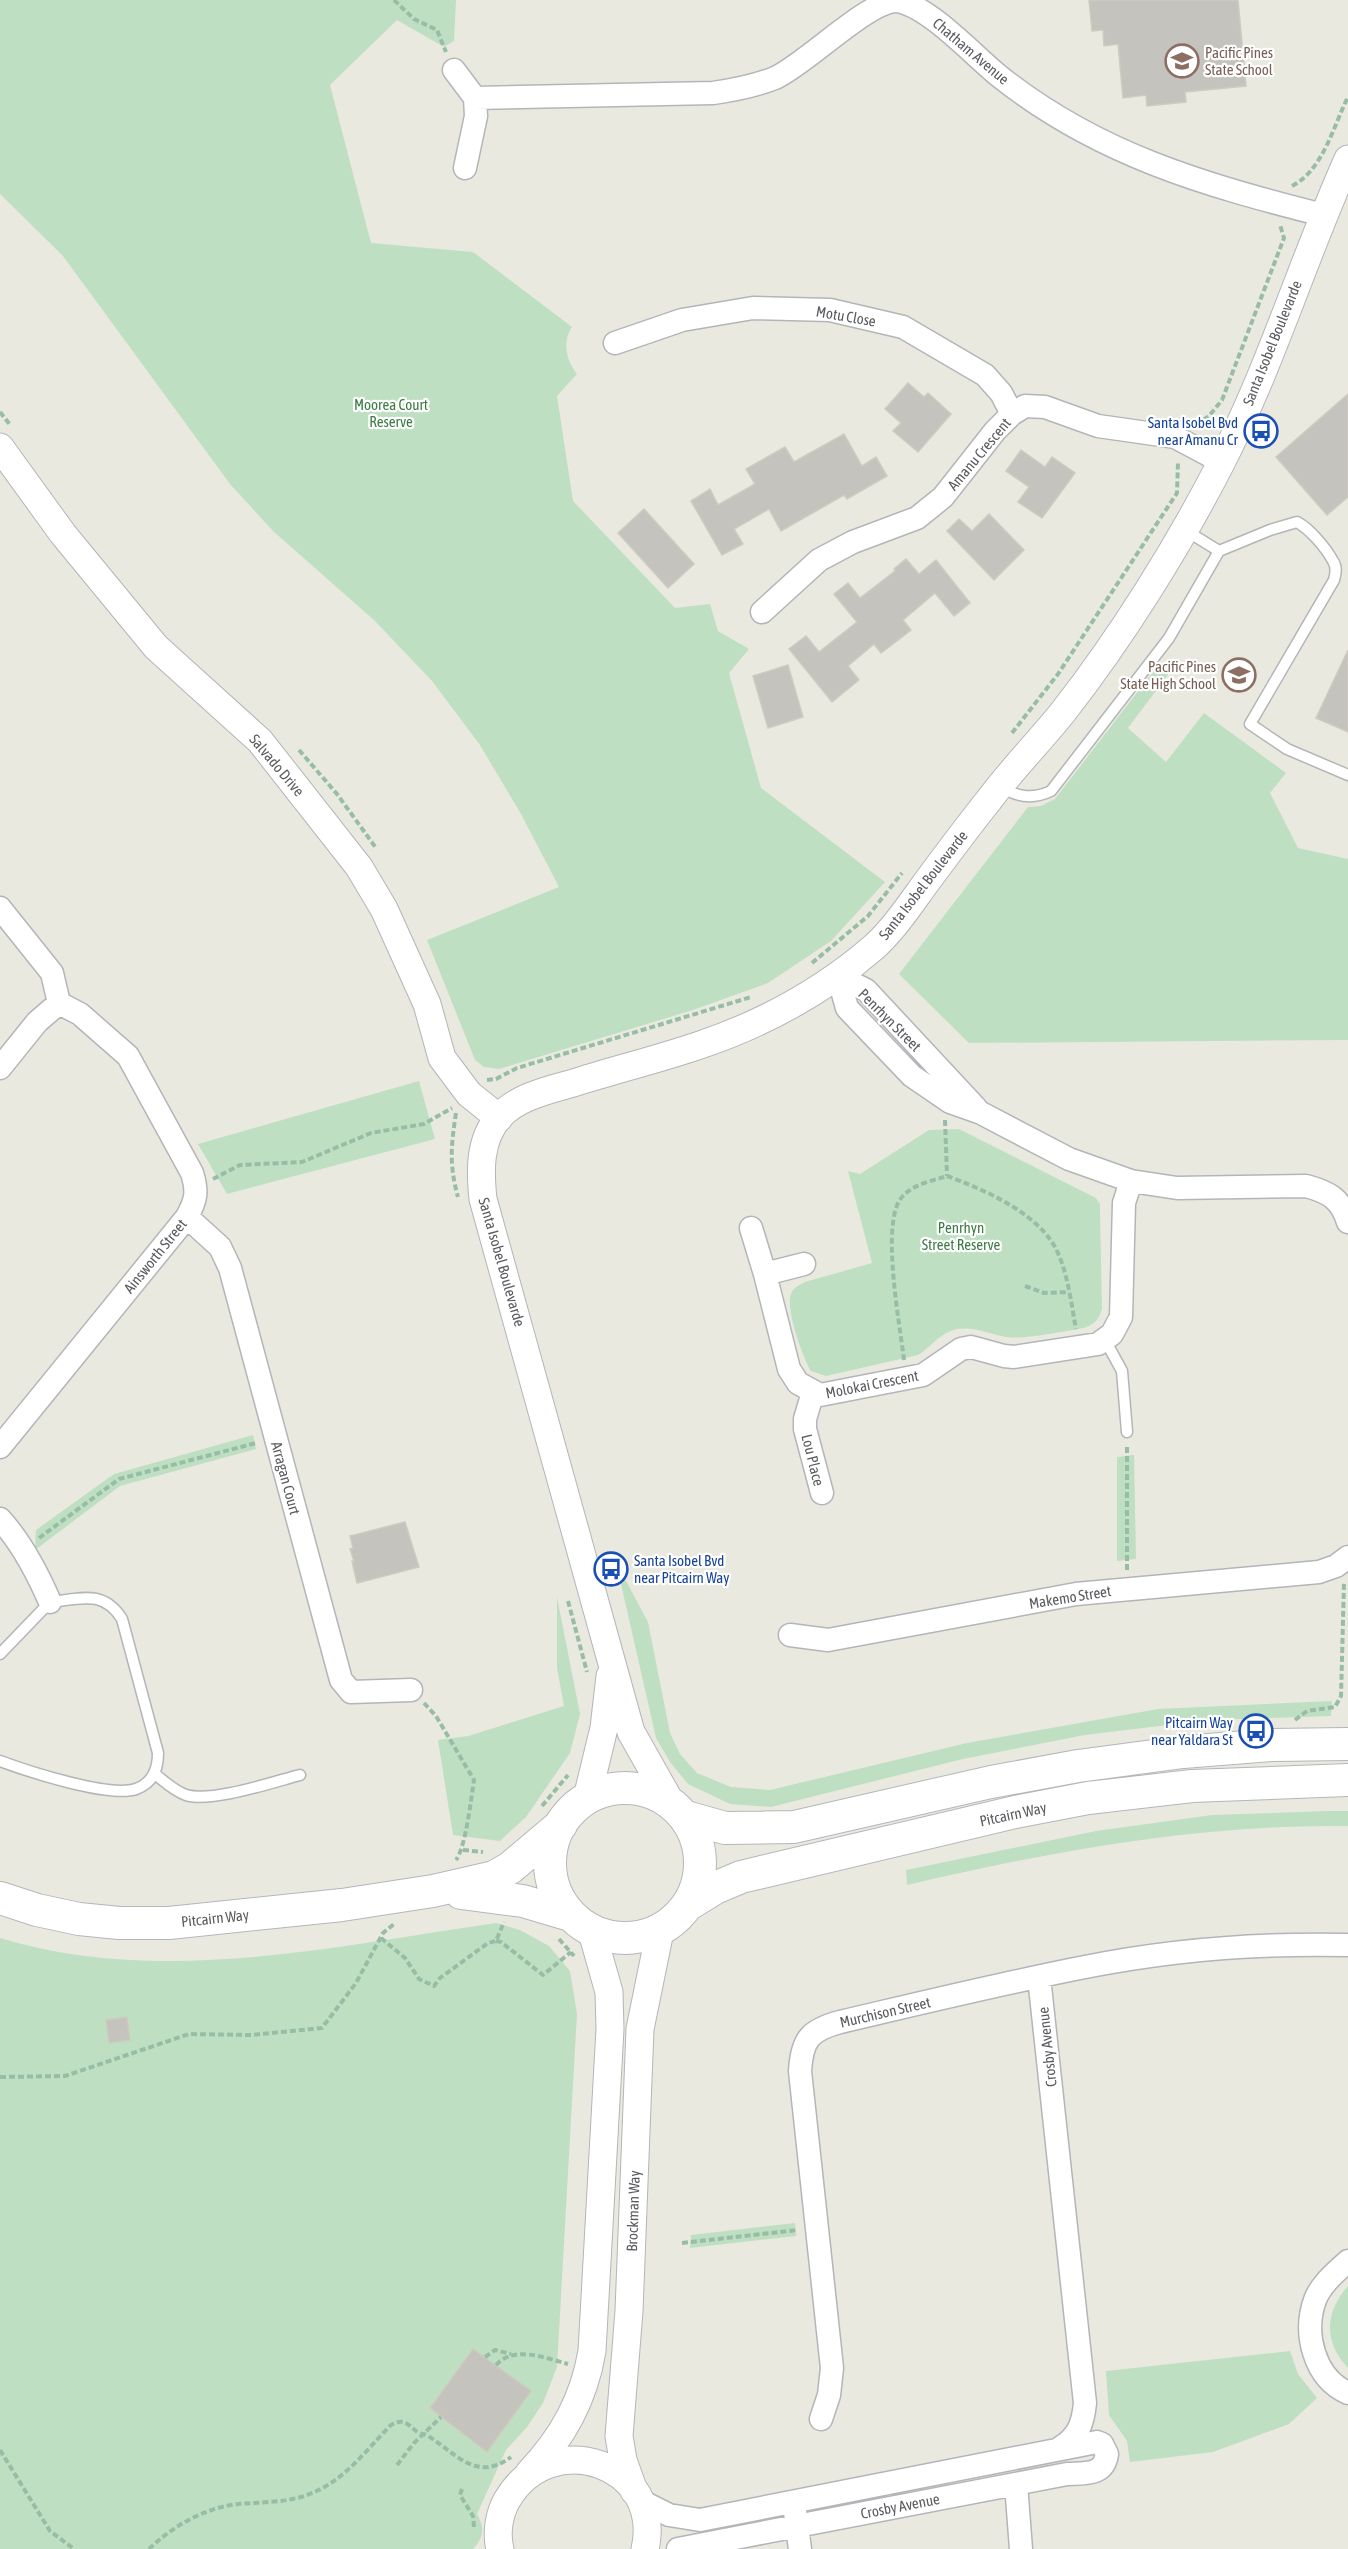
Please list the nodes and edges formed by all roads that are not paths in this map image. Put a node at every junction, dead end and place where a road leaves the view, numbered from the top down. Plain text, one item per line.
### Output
1 (896, 1) edge
2 (454, 70) road end
3 (475, 98) junction
4 (1348, 159) edge
5 (465, 168) dead end
6 (1323, 215) junction
7 (615, 343) dead end
8 (1012, 414) junction
9 (0, 447) edge
10 (1221, 462) junction
11 (1184, 530) junction
12 (1219, 551) junction
13 (762, 612) dead end
14 (1348, 775) edge
15 (999, 786) junction
16 (0, 908) edge
17 (838, 976) junction
18 (60, 1003) junction
19 (0, 1068) edge
20 (499, 1118) junction
21 (1131, 1181) junction
22 (1346, 1211) edge
23 (187, 1217) junction
24 (751, 1228) dead end
25 (804, 1264) dead end
26 (765, 1275) junction
27 (1105, 1340) junction
28 (813, 1392) junction
29 (1127, 1432) road end
30 (0, 1446) edge
31 (822, 1493) dead end
32 (0, 1518) edge
33 (1342, 1562) edge
34 (50, 1602) junction
35 (790, 1635) dead end
36 (0, 1654) edge
37 (612, 1663) junction
38 (411, 1690) road end
39 (1348, 1744) edge
40 (0, 1761) edge
41 (155, 1774) junction
42 (300, 1775) dead end
43 (1348, 1780) edge
44 (587, 1798) junction
45 (678, 1810) junction
46 (550, 1818) junction
47 (433, 1891) junction
48 (0, 1898) edge
49 (689, 1904) junction
50 (660, 1931) junction
51 (572, 1933) junction
52 (1348, 1946) edge
53 (1039, 1977) junction
54 (1348, 2261) edge
55 (1348, 2393) edge
56 (1085, 2403) junction
57 (821, 2419) dead end
58 (1060, 2448) junction
59 (1106, 2449) junction
60 (523, 2463) junction
61 (1016, 2484) junction
62 (636, 2495) junction
63 (794, 2501) junction
64 (797, 2526) junction
65 (500, 2549) edge
66 (645, 2549) edge
67 (678, 2549) edge
68 (800, 2549) edge
69 (1021, 2549) edge

1 - 3 street, Chatham Avenue
1 - 6 street, Chatham Avenue
2 - 3 street
3 - 5 street
4 - 6 street, Santa Isobel Boulevarde
6 - 10 street, Santa Isobel Boulevarde
7 - 8 street, Motu Close
8 - 10 street, Amanu Crescent
8 - 13 street, Amanu Crescent
9 - 20 street, Salvado Drive
10 - 11 street, Santa Isobel Boulevarde
11 - 12 lane
11 - 15 street, Santa Isobel Boulevarde
12 - 14 lane
12 - 15 lane
15 - 17 street, Santa Isobel Boulevarde
16 - 18 street
17 - 20 street, Santa Isobel Boulevarde
17 - 21 street, Penrhyn Street
18 - 19 street
18 - 23 street, Ainsworth Street
20 - 37 street, Santa Isobel Boulevarde
21 - 22 street, Penrhyn Street
21 - 27 street
23 - 30 street, Ainsworth Street
23 - 38 street, Arragan Court
24 - 26 street, Molokai Crescent
25 - 26 street
26 - 28 street, Molokai Crescent
27 - 28 street, Molokai Crescent
27 - 29 lane
28 - 31 street, Lou Place
32 - 34 street
33 - 35 street, Makemo Street
34 - 36 lane
34 - 41 lane
37 - 44 street, Santa Isobel Boulevarde
37 - 45 street, Santa Isobel Boulevarde
39 - 45 main road
40 - 41 lane
41 - 42 lane
43 - 49 main road, Pitcairn Way
44 - 45 main road
44 - 46 main road
45 - 49 main road
46 - 47 main road, Pitcairn Way
46 - 51 main road
47 - 48 main road, Pitcairn Way
47 - 51 main road, Pitcairn Way
49 - 50 main road
50 - 51 main road
50 - 62 street, Brockman Way
51 - 60 street
52 - 53 street, Murchison Street
53 - 56 street, Crosby Avenue
53 - 57 street, Murchison Street
54 - 55 street
56 - 58 street, Crosby Avenue
56 - 59 street, Crosby Avenue
58 - 59 street, Crosby Avenue
58 - 63 street, Crosby Avenue
59 - 61 street, Crosby Avenue
60 - 62 street
60 - 65 street
61 - 64 street, Crosby Avenue
61 - 69 street
62 - 63 street, Crosby Avenue
62 - 66 street, Brockman Way
63 - 64 street
64 - 67 street, Crosby Avenue
64 - 68 street

